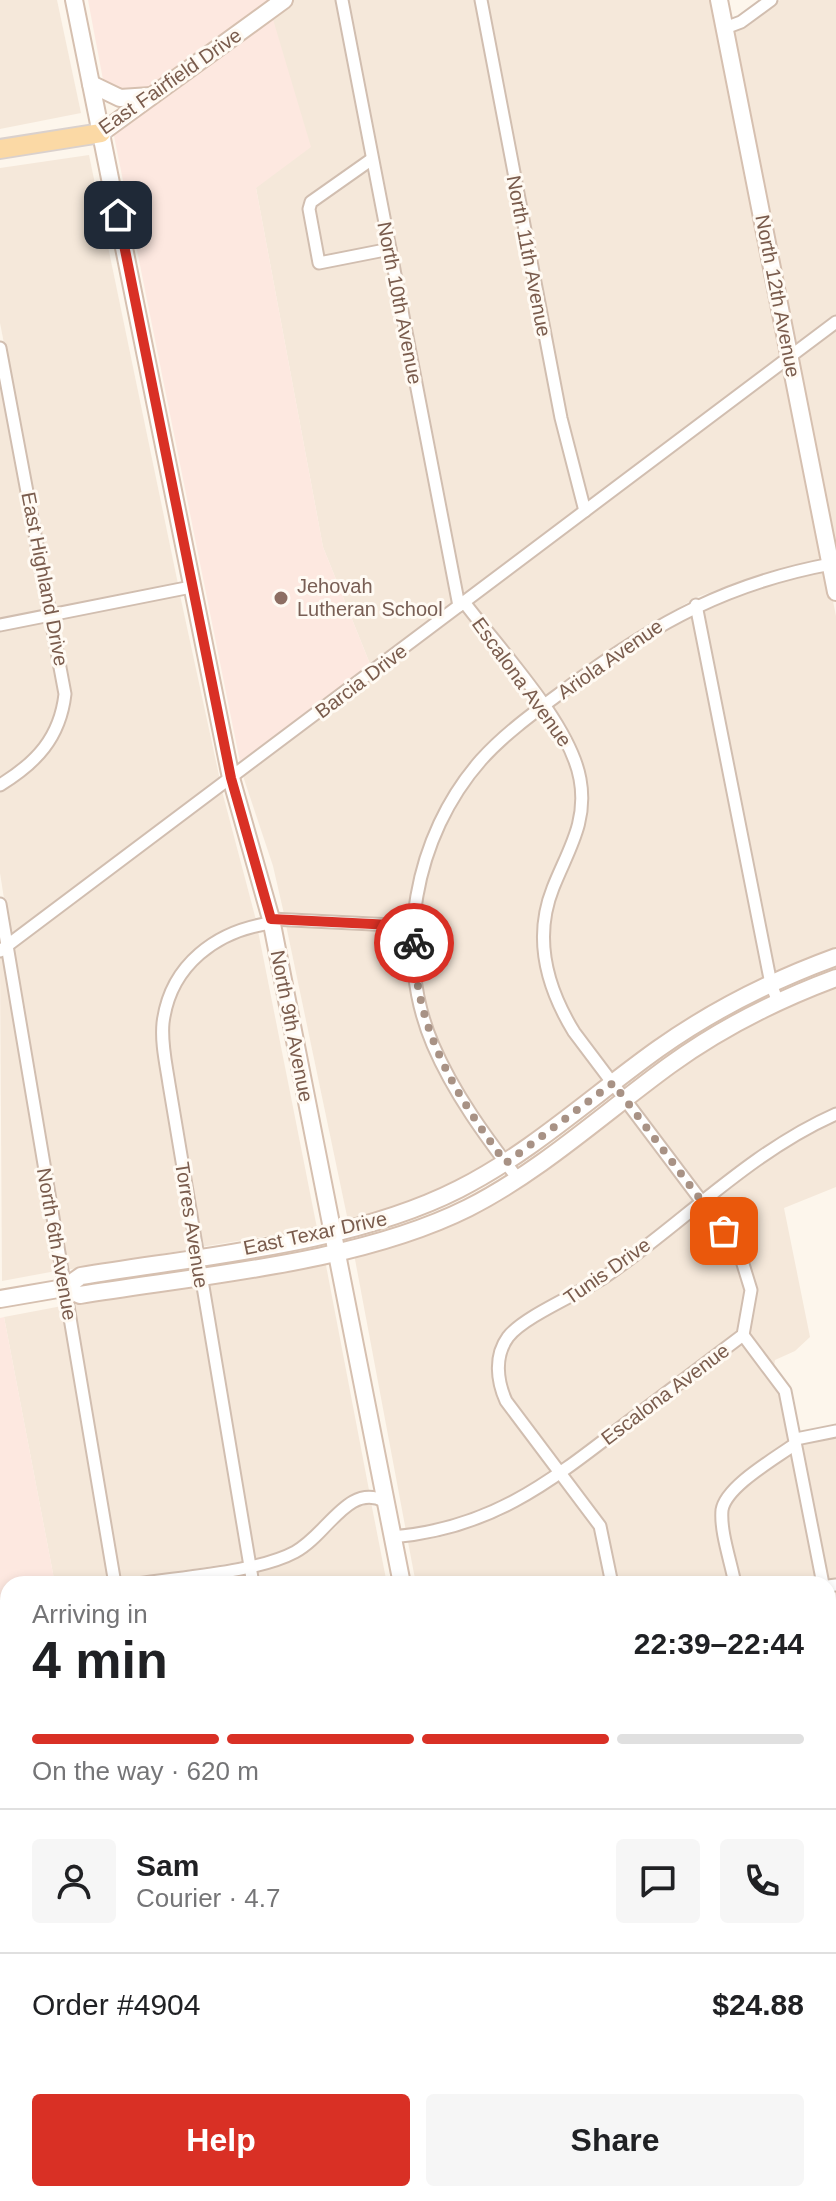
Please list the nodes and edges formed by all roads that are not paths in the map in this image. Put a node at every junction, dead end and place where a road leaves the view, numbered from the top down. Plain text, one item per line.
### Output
1 (74, 0) edge
2 (284, 0) edge
3 (342, 0) edge
4 (481, 0) edge
5 (719, 0) edge
6 (771, 0) edge
7 (725, 28) junction
8 (91, 84) junction
9 (156, 95) junction
10 (101, 133) junction
11 (0, 149) edge
12 (372, 159) junction
13 (390, 249) junction
14 (836, 322) edge
15 (0, 348) edge
16 (790, 357) junction
17 (585, 511) junction
18 (831, 564) junction
19 (191, 587) junction
20 (836, 592) edge
21 (462, 604) junction
22 (696, 605) junction
23 (52, 615) junction
24 (0, 625) edge
25 (543, 706) junction
26 (231, 778) junction
27 (0, 785) edge
28 (0, 904) edge
29 (272, 921) junction
30 (413, 926) junction
31 (3, 949) edge
32 (836, 957) edge
33 (836, 978) edge
34 (771, 984) junction
35 (778, 1002) junction
36 (613, 1083) junction
37 (625, 1100) junction
38 (836, 1114) edge
39 (506, 1163) junction
40 (518, 1179) junction
41 (702, 1202) junction
42 (334, 1233) junction
43 (337, 1252) junction
44 (197, 1256) junction
45 (201, 1276) junction
46 (64, 1288) junction
47 (0, 1299) edge
48 (743, 1335) junction
49 (836, 1431) edge
50 (796, 1441) junction
51 (561, 1474) junction
52 (384, 1501) junction
53 (392, 1537) junction
54 (250, 1565) junction
55 (114, 1576) edge
56 (185, 1576) edge
57 (252, 1576) edge
58 (400, 1576) edge
59 (610, 1576) edge
60 (733, 1576) edge
61 (824, 1576) edge

1 - 8 main road, North 9th Avenue
2 - 9 main road, East Fairfield Drive
3 - 12 street, North 10th Avenue
4 - 17 street, North 11th Avenue
5 - 7 main road, North 12th Avenue
6 - 7 street
7 - 16 main road, North 12th Avenue
8 - 9 main road
8 - 10 main road, North 9th Avenue
9 - 10 main road, East Fairfield Drive
10 - 11 main road, East Fairfield Drive
10 - 19 main road, North 9th Avenue
12 - 13 street, North 10th Avenue
12 - 13 street
13 - 21 street, North 10th Avenue
14 - 16 street, Barcia Drive
15 - 23 street, East Highland Drive
16 - 17 street, Barcia Drive
16 - 18 main road, North 12th Avenue
17 - 21 street, Barcia Drive
18 - 20 main road, North 12th Avenue
18 - 22 street, Ariola Avenue
19 - 23 street
19 - 26 main road, North 9th Avenue
21 - 25 street, Escalona Avenue
21 - 26 street, Barcia Drive
22 - 25 street, Ariola Avenue
22 - 34 street
23 - 24 street
23 - 27 street, East Highland Drive
25 - 30 street, Ariola Avenue
25 - 36 street, Escalona Avenue
26 - 29 main road, North 9th Avenue
26 - 31 street, Barcia Drive
28 - 31 street, North 6th Avenue
29 - 30 street, Torres Avenue
29 - 42 main road, North 9th Avenue
29 - 44 street, Torres Avenue
30 - 39 street, Ariola Avenue
31 - 46 street, North 6th Avenue
32 - 34 main road, East Texar Drive
33 - 35 main road, East Texar Drive
34 - 35 street
34 - 36 main road, East Texar Drive
35 - 37 main road, East Texar Drive
36 - 37 street, Escalona Avenue
36 - 39 main road, East Texar Drive
37 - 40 main road, East Texar Drive
37 - 41 street, Escalona Avenue
38 - 41 street, Tunis Drive
39 - 40 street, Ariola Avenue
39 - 42 main road, East Texar Drive
40 - 43 main road, East Texar Drive
41 - 48 street, Escalona Avenue
41 - 51 street, Tunis Drive
42 - 43 main road, North 9th Avenue
42 - 44 main road, East Texar Drive
43 - 45 main road, East Texar Drive
43 - 52 main road, North 9th Avenue
44 - 45 street, Torres Avenue
44 - 46 main road, East Texar Drive
45 - 46 main road, East Texar Drive
45 - 54 street, Torres Avenue
46 - 47 main road, East Texar Drive
46 - 55 street, North 6th Avenue
48 - 50 street
48 - 51 street, Escalona Avenue
49 - 50 street
50 - 60 street
50 - 61 street
51 - 53 street, Escalona Avenue
51 - 59 street
52 - 53 main road, North 9th Avenue
52 - 54 street
53 - 58 main road, North 9th Avenue
54 - 56 street
54 - 57 street, Torres Avenue

